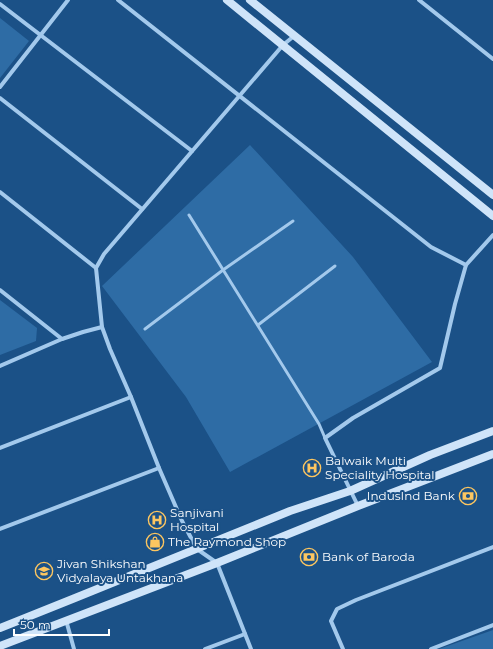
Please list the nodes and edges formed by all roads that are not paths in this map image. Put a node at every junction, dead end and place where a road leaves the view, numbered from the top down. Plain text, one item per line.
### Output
1 (68, 0) edge
2 (118, 0) edge
3 (227, 0) edge
4 (250, 0) edge
5 (419, 0) edge
6 (0, 4) edge
7 (41, 36) junction
8 (294, 36) junction
9 (283, 45) junction
10 (493, 59) edge
11 (0, 87) edge
12 (239, 96) junction
13 (0, 98) edge
14 (192, 151) junction
15 (0, 192) edge
16 (493, 195) edge
17 (142, 210) junction
18 (189, 215) dead end
19 (493, 216) edge
20 (292, 221) dead end
21 (493, 235) edge
22 (466, 265) junction
23 (335, 266) dead end
24 (96, 268) junction
25 (223, 270) junction
26 (0, 290) edge
27 (258, 325) junction
28 (102, 327) junction
29 (145, 329) dead end
30 (62, 339) junction
31 (0, 366) edge
32 (131, 397) junction
33 (493, 431) edge
34 (325, 438) junction
35 (0, 448) edge
36 (493, 454) edge
37 (159, 468) junction
38 (350, 491) junction
39 (358, 506) junction
40 (0, 529) edge
41 (493, 547) edge
42 (197, 549) junction
43 (217, 563) junction
44 (66, 620) junction
45 (493, 625) edge
46 (0, 628) edge
47 (245, 634) junction
48 (0, 646) edge
49 (74, 649) edge
50 (205, 649) edge
51 (251, 649) edge
52 (343, 649) edge
53 (431, 649) edge

1 - 7 street
2 - 12 street
3 - 9 main road
4 - 8 main road
5 - 10 street
6 - 7 street
7 - 11 street
7 - 14 street
8 - 9 street
8 - 16 main road
9 - 12 street
9 - 19 main road
12 - 14 street
12 - 22 street
13 - 17 street
14 - 17 street
15 - 24 street
17 - 24 street
18 - 25 lane
20 - 25 lane
21 - 22 street
22 - 34 street
23 - 27 lane
24 - 28 street
25 - 27 lane
25 - 29 lane
26 - 30 street
27 - 34 lane
28 - 30 street
28 - 32 street
30 - 31 street
32 - 35 street
32 - 37 street
33 - 38 main road
34 - 38 street
36 - 39 main road
37 - 40 street
37 - 42 street
38 - 39 street
38 - 42 main road
39 - 43 main road
41 - 52 street
42 - 43 street
42 - 46 main road
43 - 44 main road
43 - 47 street
44 - 48 main road
44 - 49 street
45 - 53 street
47 - 50 street
47 - 51 street

